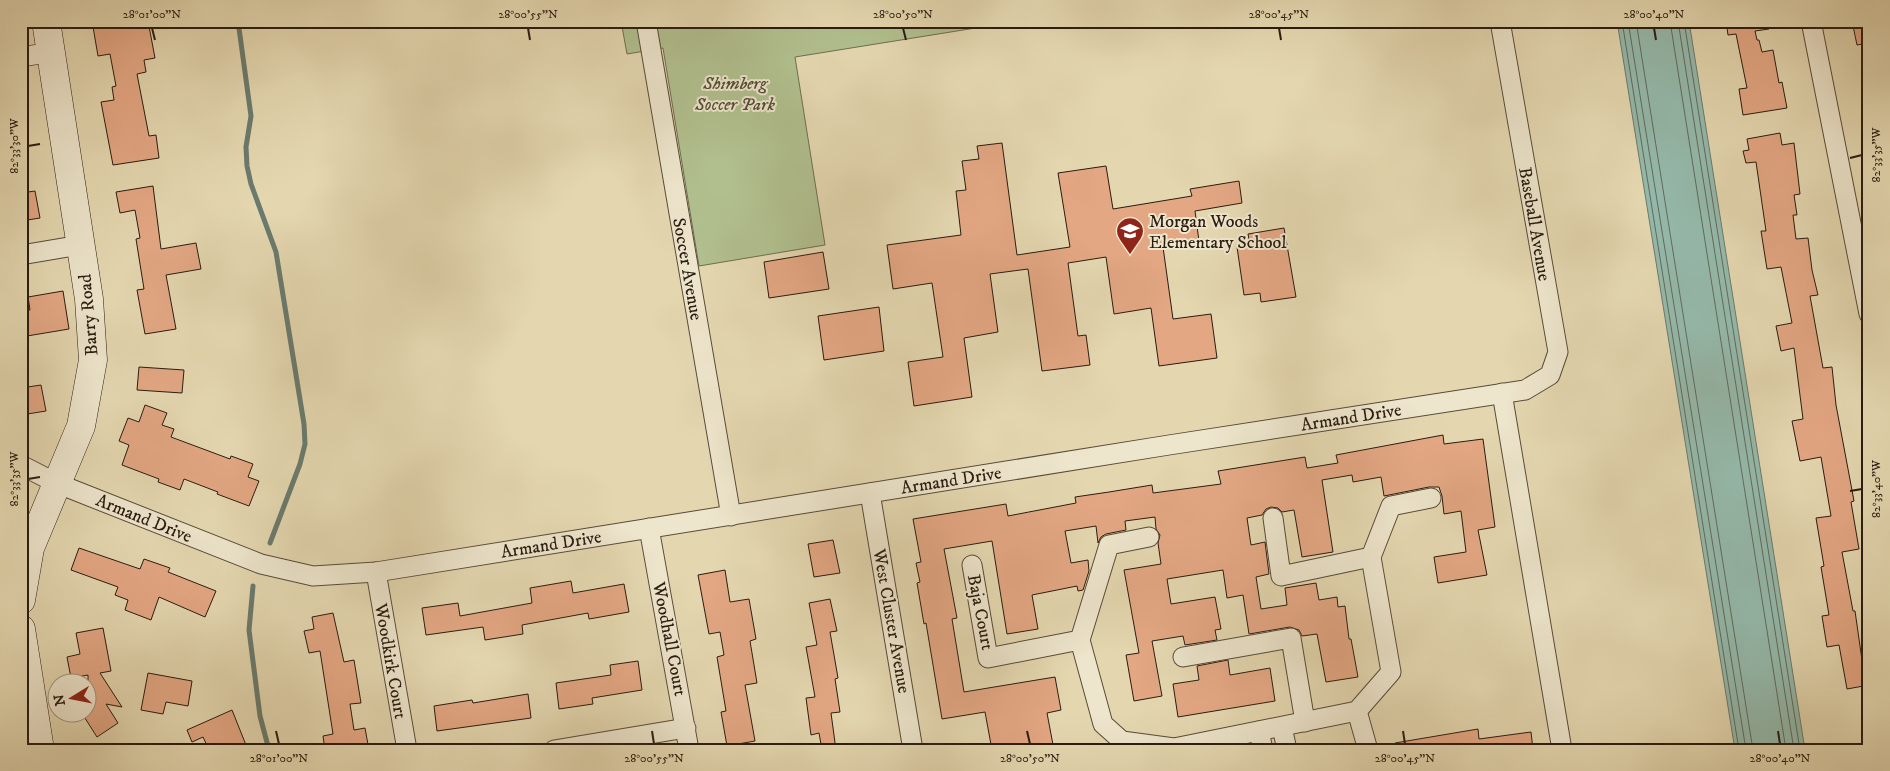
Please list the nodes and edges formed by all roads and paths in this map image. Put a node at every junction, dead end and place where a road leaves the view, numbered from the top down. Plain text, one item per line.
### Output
1 (46, 21) edge
2 (646, 21) edge
3 (1500, 21) edge
4 (1811, 21) edge
5 (52, 52) junction
6 (21, 57) edge
7 (80, 245) junction
8 (21, 255) edge
9 (1867, 295) edge
10 (1869, 314) edge
11 (1502, 393) junction
12 (21, 465) edge
13 (56, 483) junction
14 (870, 493) junction
15 (1431, 498) dead end
16 (731, 516) junction
17 (1273, 518) dead end
18 (649, 528) junction
19 (1149, 537) dead end
20 (1371, 557) junction
21 (972, 565) dead end
22 (376, 572) junction
23 (21, 600) edge
24 (21, 629) edge
25 (1080, 640) junction
26 (1183, 657) dead end
27 (1357, 711) junction
28 (1305, 722) junction
29 (1285, 727) junction
30 (686, 728) junction
31 (1261, 741) edge
32 (1117, 745) edge
33 (1174, 749) edge
34 (40, 750) edge
35 (407, 750) edge
36 (554, 750) edge
37 (689, 750) edge
38 (913, 750) edge
39 (1287, 750) edge
40 (1368, 750) edge
41 (1562, 750) edge

1 - 5 street, Barry Road
2 - 16 street, Soccer Avenue
3 - 11 street, Baseball Avenue
4 - 9 street
5 - 6 street
5 - 7 street, Barry Road
7 - 8 street
7 - 13 street, Barry Road
9 - 10 street
11 - 14 street, Armand Drive
11 - 41 street
12 - 13 street, Armand Drive
13 - 22 street, Armand Drive
13 - 23 street, Barry Road
14 - 16 street, Armand Drive
14 - 38 street, West Cluster Avenue
15 - 20 street
16 - 18 street, Armand Drive
17 - 20 street
18 - 22 street, Armand Drive
18 - 30 street, Woodhall Court
19 - 25 street
20 - 27 street
21 - 25 street, Baja Court
22 - 35 street, Woodkirk Court
24 - 34 street
25 - 32 street
26 - 28 street
27 - 28 street
27 - 40 street
28 - 29 street
29 - 31 street
29 - 39 street
30 - 36 street
30 - 37 street, Woodhall Court
31 - 33 street
32 - 33 street

